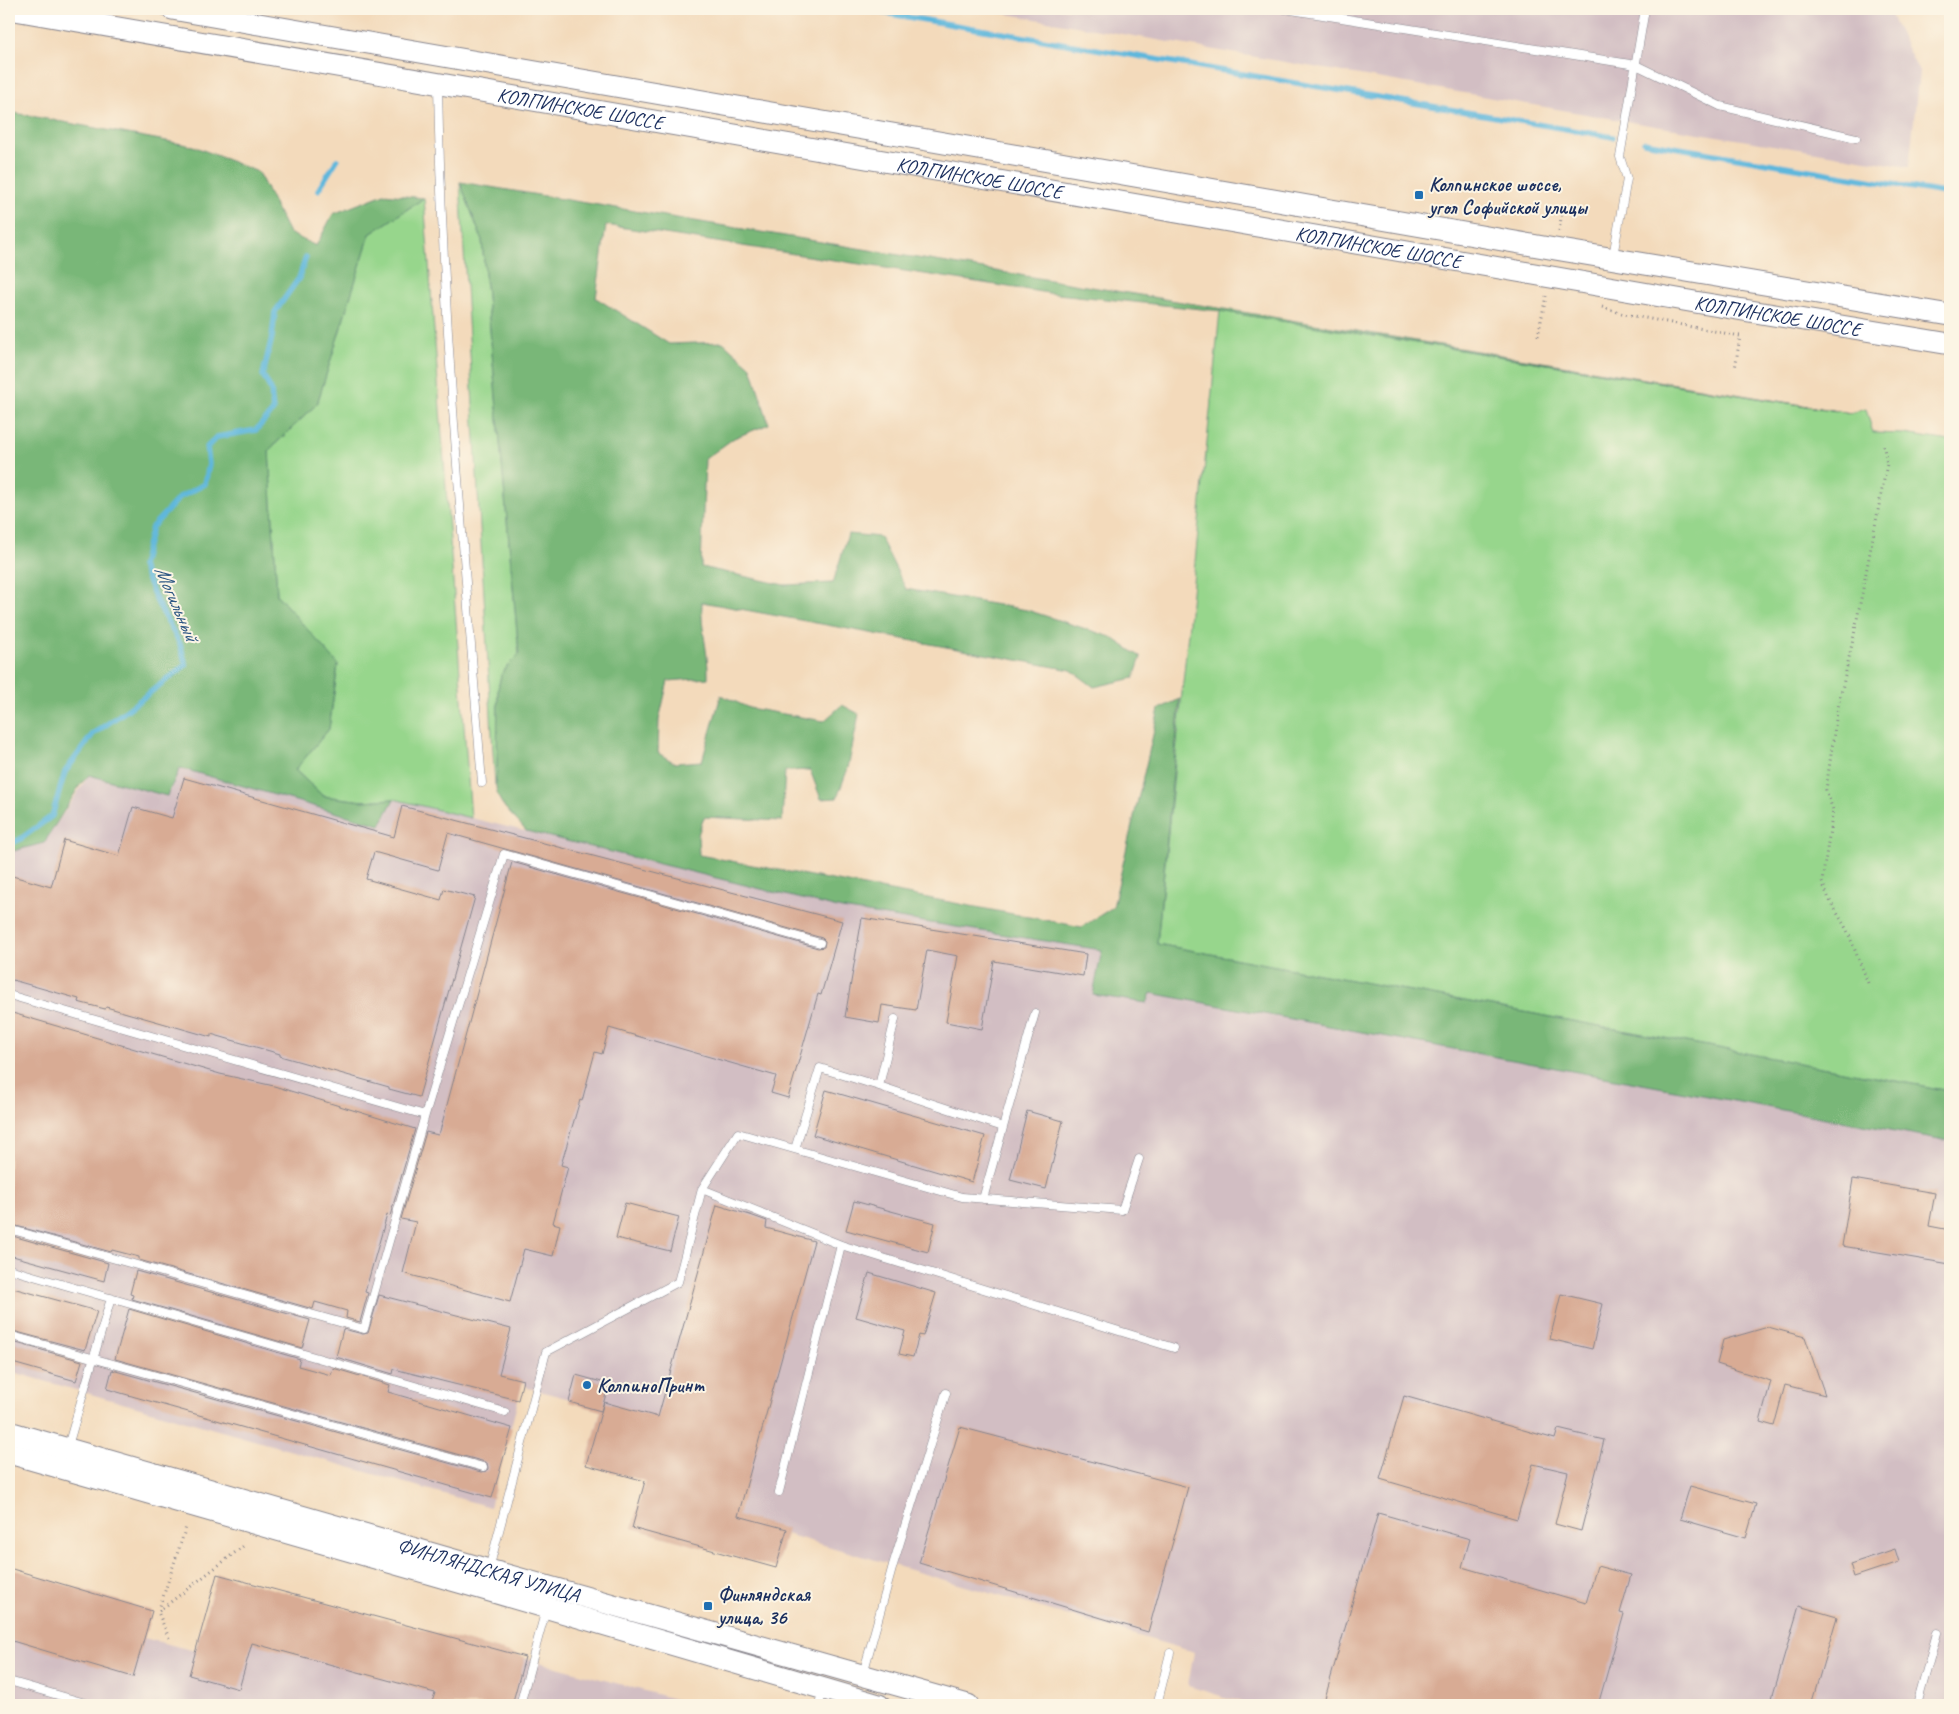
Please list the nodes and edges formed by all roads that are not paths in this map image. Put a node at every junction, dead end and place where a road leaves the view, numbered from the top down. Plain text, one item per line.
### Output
1 (9, 9) edge
2 (172, 9) edge
3 (1285, 9) edge
4 (1645, 9) edge
5 (1636, 64) junction
6 (438, 84) junction
7 (1856, 138) dead end
8 (1613, 258) junction
9 (1950, 315) edge
10 (1950, 344) edge
11 (482, 783) dead end
12 (820, 943) dead end
13 (9, 995) edge
14 (1035, 1013) dead end
15 (895, 1019) dead end
16 (879, 1086) junction
17 (425, 1115) junction
18 (1003, 1127) junction
19 (795, 1149) junction
20 (1139, 1159) dead end
21 (702, 1189) junction
22 (983, 1199) junction
23 (9, 1229) edge
24 (841, 1245) junction
25 (9, 1269) edge
26 (111, 1298) junction
27 (9, 1335) edge
28 (1174, 1348) dead end
29 (93, 1358) junction
30 (946, 1393) dead end
31 (505, 1412) dead end
32 (9, 1432) edge
33 (9, 1453) edge
34 (65, 1458) junction
35 (483, 1467) dead end
36 (779, 1492) dead end
37 (486, 1579) junction
38 (549, 1598) junction
39 (1937, 1633) dead end
40 (1170, 1653) dead end
41 (863, 1676) junction
42 (9, 1681) edge
43 (821, 1697) edge
44 (92, 1705) edge
45 (520, 1705) edge
46 (879, 1705) edge
47 (968, 1705) edge
48 (1157, 1705) edge
49 (1917, 1705) edge

1 - 6 main road, КОЛПИНСКОЕ ШОССЕ
2 - 8 main road, КОЛПИНСКОЕ ШОССЕ
3 - 5 lane
4 - 5 lane
5 - 7 lane
5 - 8 lane
6 - 10 main road, КОЛПИНСКОЕ ШОССЕ
6 - 11 lane
8 - 9 main road, КОЛПИНСКОЕ ШОССЕ
12 - 17 lane
13 - 17 lane
14 - 18 lane
15 - 16 lane
16 - 18 lane
16 - 19 lane
17 - 23 lane
18 - 22 lane
19 - 21 lane
19 - 22 lane
20 - 22 lane
21 - 24 lane
21 - 37 lane
24 - 28 lane
24 - 36 lane
25 - 26 lane
26 - 29 lane
26 - 31 lane
27 - 29 lane
29 - 34 lane
29 - 35 lane
30 - 41 lane
32 - 34 main road, ФИНЛЯНДСКАЯ УЛИЦА
33 - 34 main road, ФИНЛЯНДСКАЯ УЛИЦА
34 - 37 main road, ФИНЛЯНДСКАЯ УЛИЦА
37 - 38 main road, ФИНЛЯНДСКАЯ УЛИЦА
38 - 41 main road, ФИНЛЯНДСКАЯ УЛИЦА
38 - 43 main road, ФИНЛЯНДСКАЯ УЛИЦА
38 - 45 lane
39 - 49 lane
40 - 48 lane
41 - 47 main road, ФИНЛЯНДСКАЯ УЛИЦА
42 - 44 lane
43 - 46 main road, ФИНЛЯНДСКАЯ УЛИЦА

